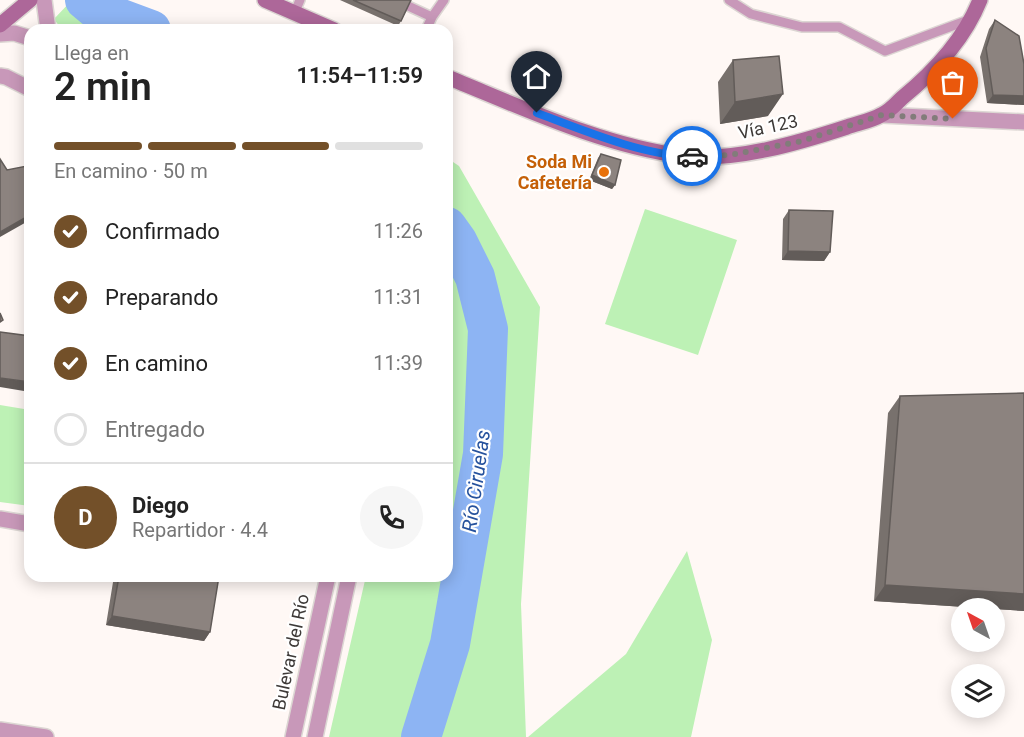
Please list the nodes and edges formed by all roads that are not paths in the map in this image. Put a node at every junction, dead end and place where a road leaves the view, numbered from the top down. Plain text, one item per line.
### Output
1 (30, 0) edge
2 (45, 0) edge
3 (265, 0) edge
4 (395, 0) edge
5 (444, 0) edge
6 (729, 0) edge
7 (980, 0) edge
8 (297, 7) edge
9 (432, 17) junction
10 (973, 18) junction
11 (0, 24) edge
12 (47, 24) edge
13 (324, 24) edge
14 (429, 24) edge
15 (0, 34) edge
16 (24, 36) edge
17 (2, 73) edge
18 (453, 79) edge
19 (24, 86) edge
20 (882, 115) junction
21 (1024, 122) edge
22 (0, 519) edge
23 (24, 523) edge
24 (327, 582) edge
25 (348, 582) edge
26 (0, 730) edge
27 (46, 737) edge
28 (293, 737) edge
29 (315, 737) edge

1 - 11 main road
2 - 12 street
3 - 8 main road
4 - 9 lane
5 - 9 lane
6 - 10 lane
7 - 10 main road, Vía 123
8 - 13 main road
9 - 14 lane
10 - 20 main road, Vía 123
15 - 16 street
17 - 19 street
18 - 20 main road, Vía 123
20 - 21 street
22 - 23 street
24 - 28 street, Bulevar del Río
25 - 29 street
26 - 27 street

